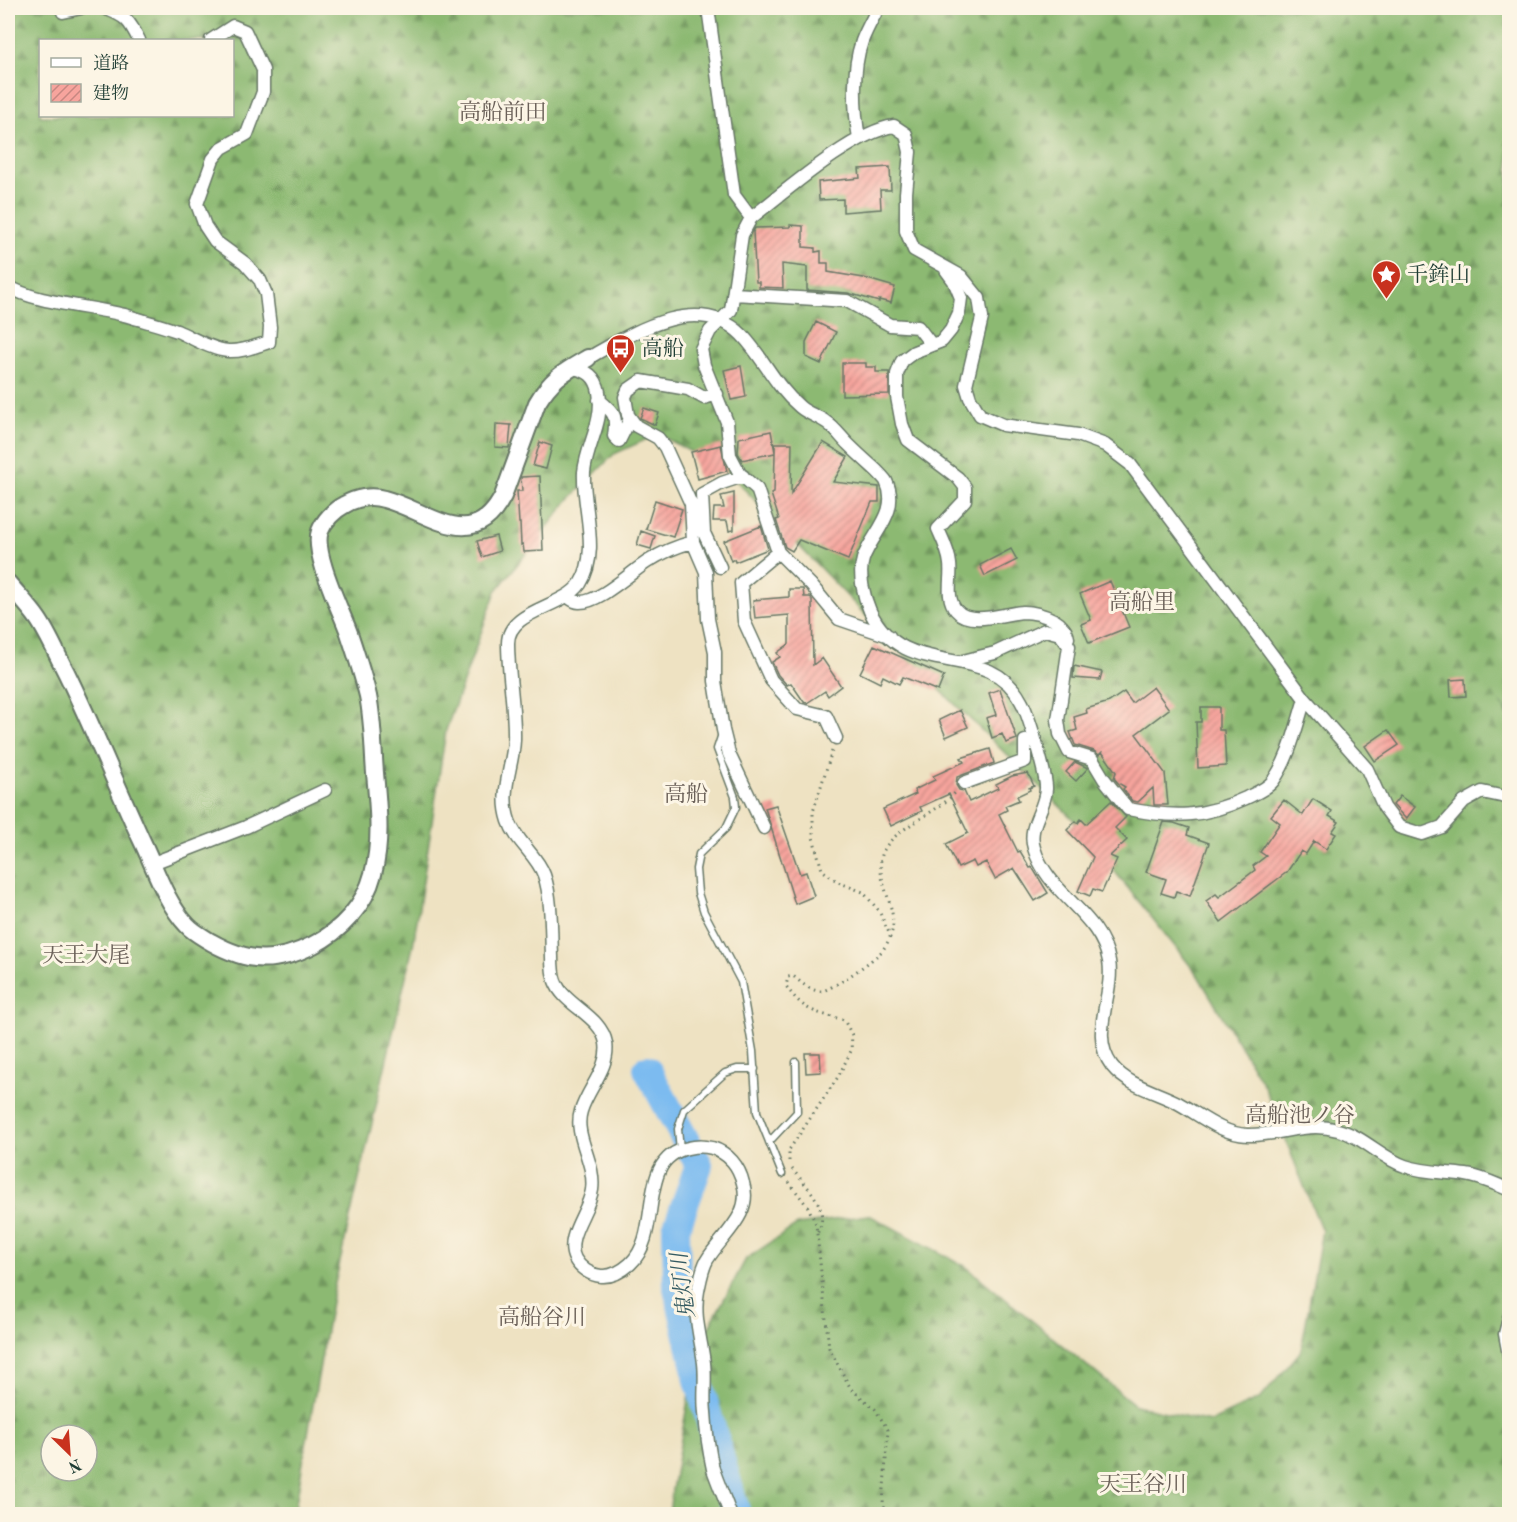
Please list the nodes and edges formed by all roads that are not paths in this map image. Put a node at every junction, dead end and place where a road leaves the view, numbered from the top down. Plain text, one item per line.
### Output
1 (62, 8) edge
2 (81, 8) edge
3 (104, 8) edge
4 (708, 8) edge
5 (878, 8) edge
6 (138, 39) edge
7 (213, 39) edge
8 (859, 138) junction
9 (751, 218) junction
10 (944, 267) junction
11 (8, 286) edge
12 (734, 294) junction
13 (722, 320) junction
14 (931, 344) junction
15 (594, 355) junction
16 (572, 368) junction
17 (594, 378) junction
18 (717, 394) junction
19 (599, 400) junction
20 (630, 419) junction
21 (743, 476) junction
22 (693, 542) junction
23 (778, 552) junction
24 (720, 567) dead end
25 (8, 583) edge
26 (567, 596) junction
27 (889, 636) junction
28 (1069, 646) junction
29 (959, 662) junction
30 (1305, 699) junction
31 (723, 730) junction
32 (836, 738) road end
33 (1034, 739) junction
34 (964, 783) road end
35 (325, 790) dead end
36 (1509, 798) edge
37 (764, 828) dead end
38 (153, 862) junction
39 (796, 1062) dead end
40 (755, 1069) junction
41 (769, 1142) junction
42 (680, 1150) junction
43 (782, 1174) road end
44 (1509, 1190) edge
45 (1509, 1315) edge
46 (1509, 1360) edge
47 (730, 1515) edge

1 - 2 street
3 - 6 street
4 - 9 street
5 - 8 street
7 - 11 street
8 - 9 street
8 - 10 street
9 - 12 street
10 - 14 street
10 - 30 street
12 - 13 street
12 - 14 street
13 - 15 street
13 - 18 street
13 - 27 street
14 - 28 street
15 - 16 street
15 - 17 street
16 - 17 street
16 - 38 street
17 - 19 street
18 - 20 street
18 - 21 street
19 - 20 street
19 - 26 street
20 - 22 street
21 - 23 street
21 - 24 street
22 - 26 street
22 - 31 street
23 - 27 street
23 - 32 street
25 - 38 street
26 - 42 street
27 - 29 street
28 - 29 street
28 - 30 street
29 - 33 street
30 - 36 street
31 - 37 street
31 - 40 lane
33 - 34 street
33 - 44 street
35 - 38 street
39 - 41 lane
40 - 41 lane
40 - 42 lane
41 - 43 lane
42 - 47 street
45 - 46 street

